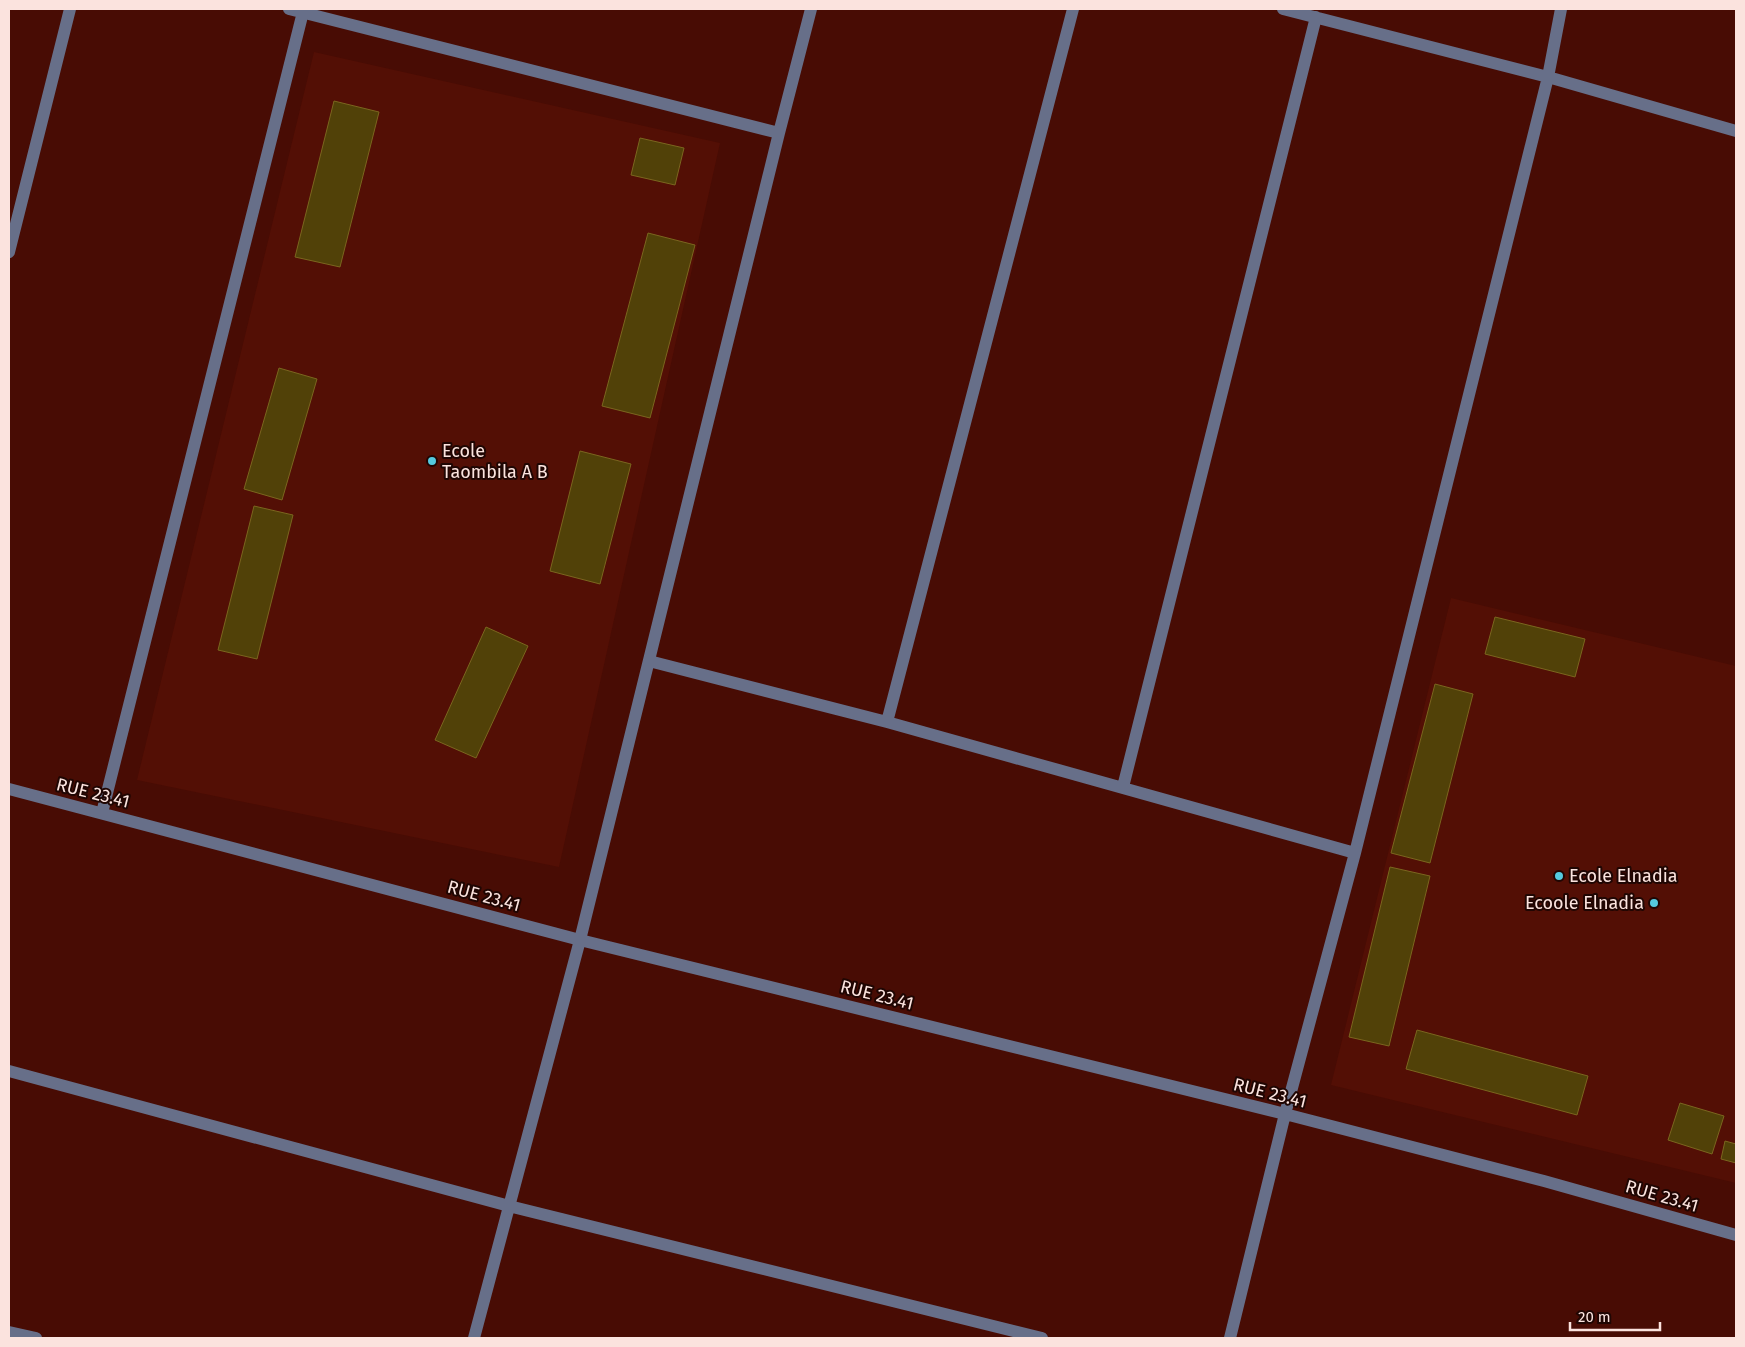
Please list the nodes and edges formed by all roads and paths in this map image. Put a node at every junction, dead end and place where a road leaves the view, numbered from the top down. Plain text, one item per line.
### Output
1 (70, 9) edge
2 (290, 9) edge
3 (811, 9) edge
4 (1072, 9) edge
5 (1283, 9) edge
6 (1560, 9) edge
7 (303, 12) junction
8 (1316, 17) junction
9 (1548, 77) junction
10 (1736, 132) edge
11 (779, 133) junction
12 (9, 252) edge
13 (649, 661) junction
14 (887, 722) junction
15 (1123, 787) junction
16 (9, 790) edge
17 (102, 813) junction
18 (1354, 853) junction
19 (580, 940) junction
20 (9, 1071) edge
21 (1285, 1114) junction
22 (509, 1206) junction
23 (1736, 1235) edge
24 (9, 1332) edge
25 (36, 1338) edge
26 (474, 1338) edge
27 (1042, 1338) edge
28 (1230, 1338) edge

1 - 12 street
2 - 7 street
3 - 11 street
4 - 14 street
5 - 8 street
6 - 9 street
7 - 11 street
7 - 17 street
8 - 9 street
8 - 15 street
9 - 10 street
9 - 18 street
11 - 13 street
13 - 14 street
13 - 19 street
14 - 15 street
15 - 18 street
16 - 17 street, RUE 23.41
17 - 19 street, RUE 23.41
18 - 21 street
19 - 21 street, RUE 23.41
19 - 22 street
20 - 22 street
21 - 23 street, RUE 23.41
21 - 28 street
22 - 26 street
22 - 27 street
24 - 25 street

